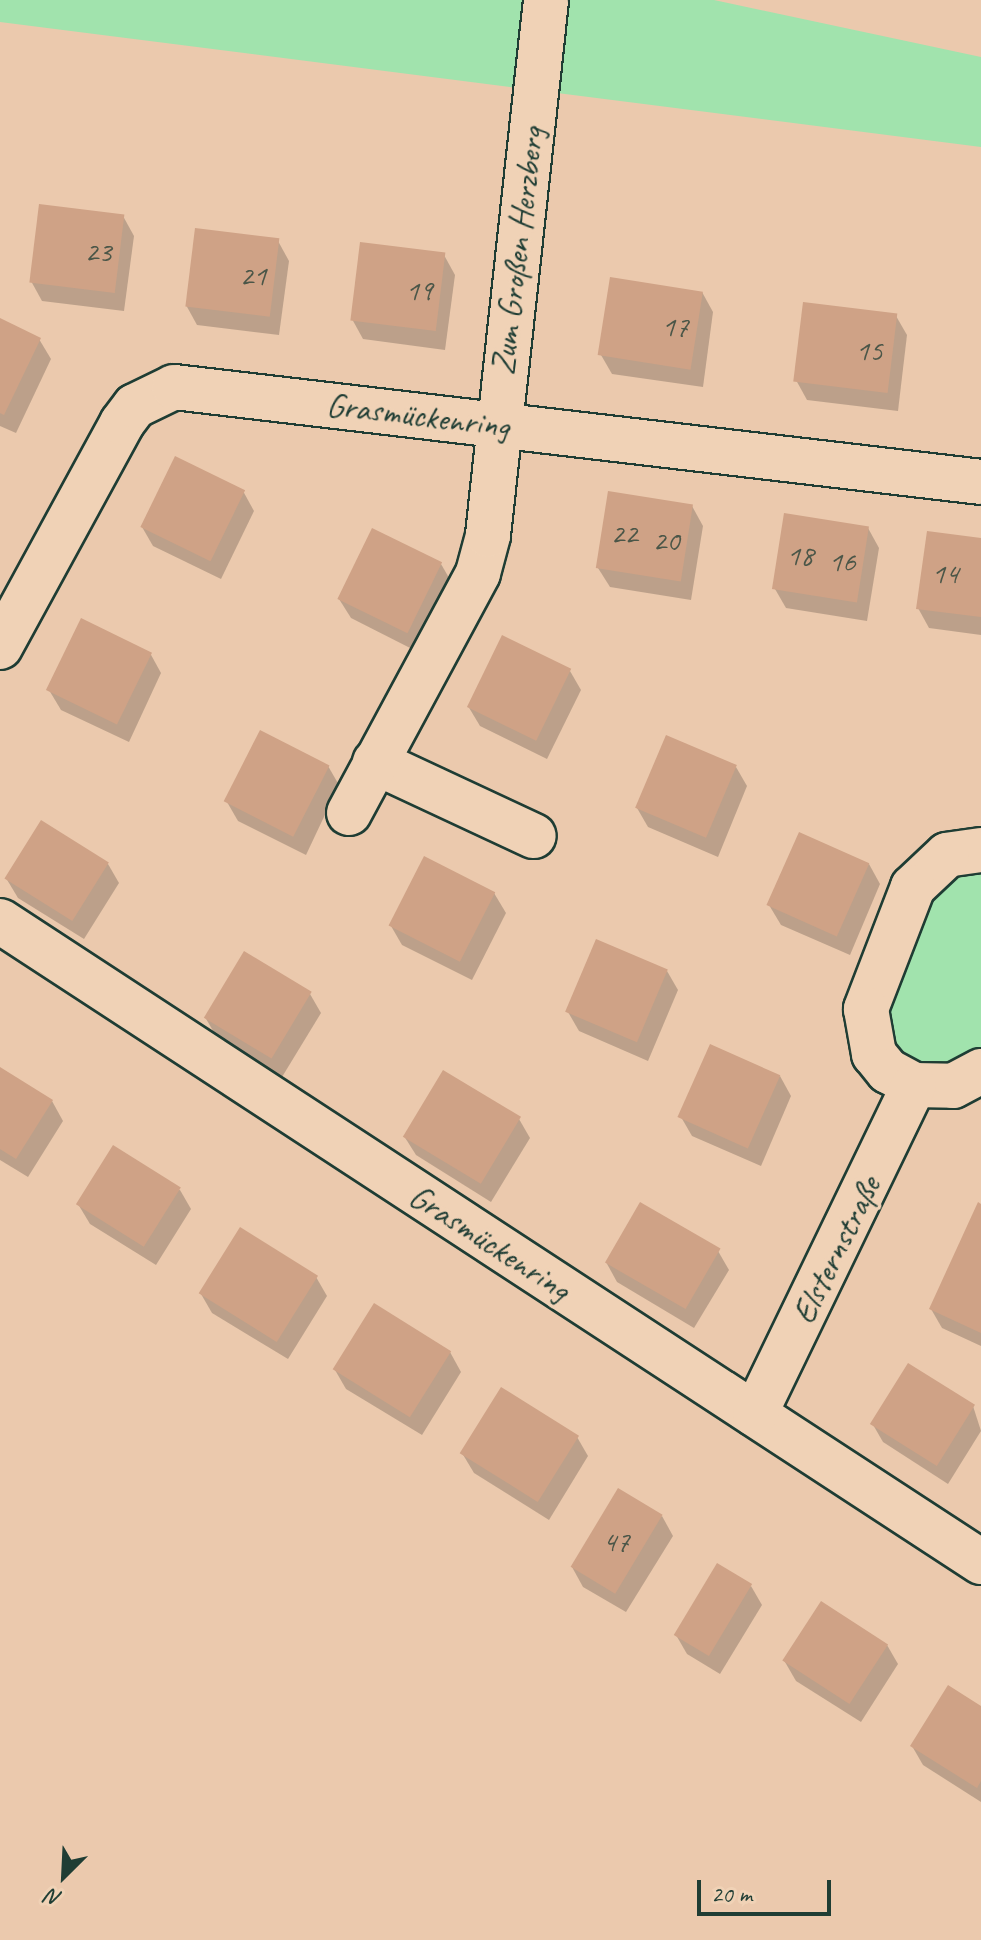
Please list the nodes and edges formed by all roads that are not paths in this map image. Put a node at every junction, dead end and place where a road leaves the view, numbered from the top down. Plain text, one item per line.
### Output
1 (546, 0) edge
2 (497, 424) junction
3 (981, 482) edge
4 (0, 647) edge
5 (375, 762) junction
6 (349, 813) dead end
7 (534, 836) dead end
8 (981, 850) edge
9 (0, 921) edge
10 (981, 1071) edge
11 (914, 1085) junction
12 (755, 1414) junction
13 (981, 1562) edge

1 - 2 street, Zum Großen Herzberg
2 - 3 street, Grasmückenring
2 - 4 street, Grasmückenring
2 - 5 street, Zum Großen Herzberg
5 - 6 street, Zum Großen Herzberg
5 - 7 street
8 - 11 street
9 - 12 street, Grasmückenring
10 - 11 street
11 - 12 street, Elsternstraße
12 - 13 street, Grasmückenring

